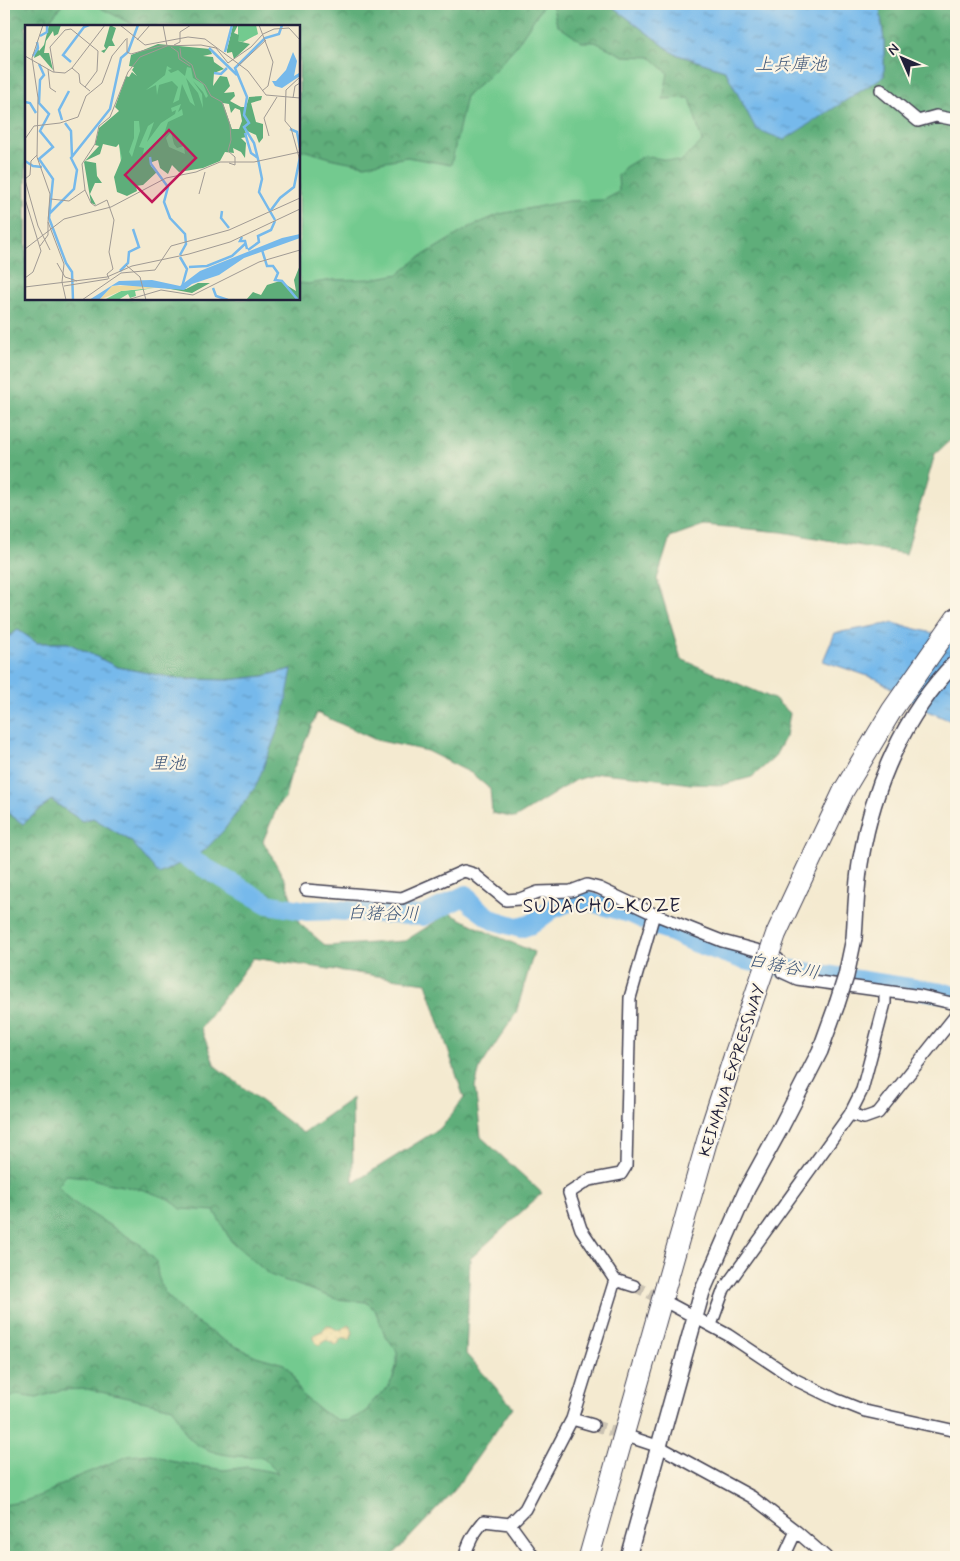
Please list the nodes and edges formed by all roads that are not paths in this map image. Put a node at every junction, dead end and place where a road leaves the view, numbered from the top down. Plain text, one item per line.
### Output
1 (881, 90) dead end
2 (956, 120) edge
3 (954, 621) edge
4 (956, 662) edge
5 (306, 890) dead end
6 (654, 914) junction
7 (885, 992) junction
8 (956, 1004) edge
9 (956, 1015) edge
10 (850, 1114) junction
11 (615, 1280) junction
12 (634, 1286) tunnel mouth
13 (670, 1304) tunnel mouth
14 (694, 1318) junction
15 (711, 1325) junction
16 (572, 1419) junction
17 (593, 1426) tunnel mouth
18 (956, 1431) edge
19 (633, 1438) tunnel mouth
20 (660, 1447) junction
21 (510, 1524) junction
22 (796, 1531) junction
23 (465, 1557) edge
24 (534, 1557) edge
25 (588, 1557) edge
26 (628, 1557) edge
27 (784, 1557) edge
28 (826, 1557) edge

1 - 2 street
3 - 25 highway, KEINAWA EXPRESSWAY, bridge
4 - 14 street, bridge
5 - 6 street
6 - 7 street
6 - 11 street
7 - 8 street
7 - 10 street
9 - 10 street
10 - 15 street
11 - 12 street
11 - 16 street
13 - 14 street
14 - 15 street
14 - 20 street
15 - 18 street
16 - 17 street
16 - 21 street
19 - 20 street
20 - 22 street
20 - 26 street
21 - 23 street
21 - 24 street
22 - 27 street
22 - 28 street

